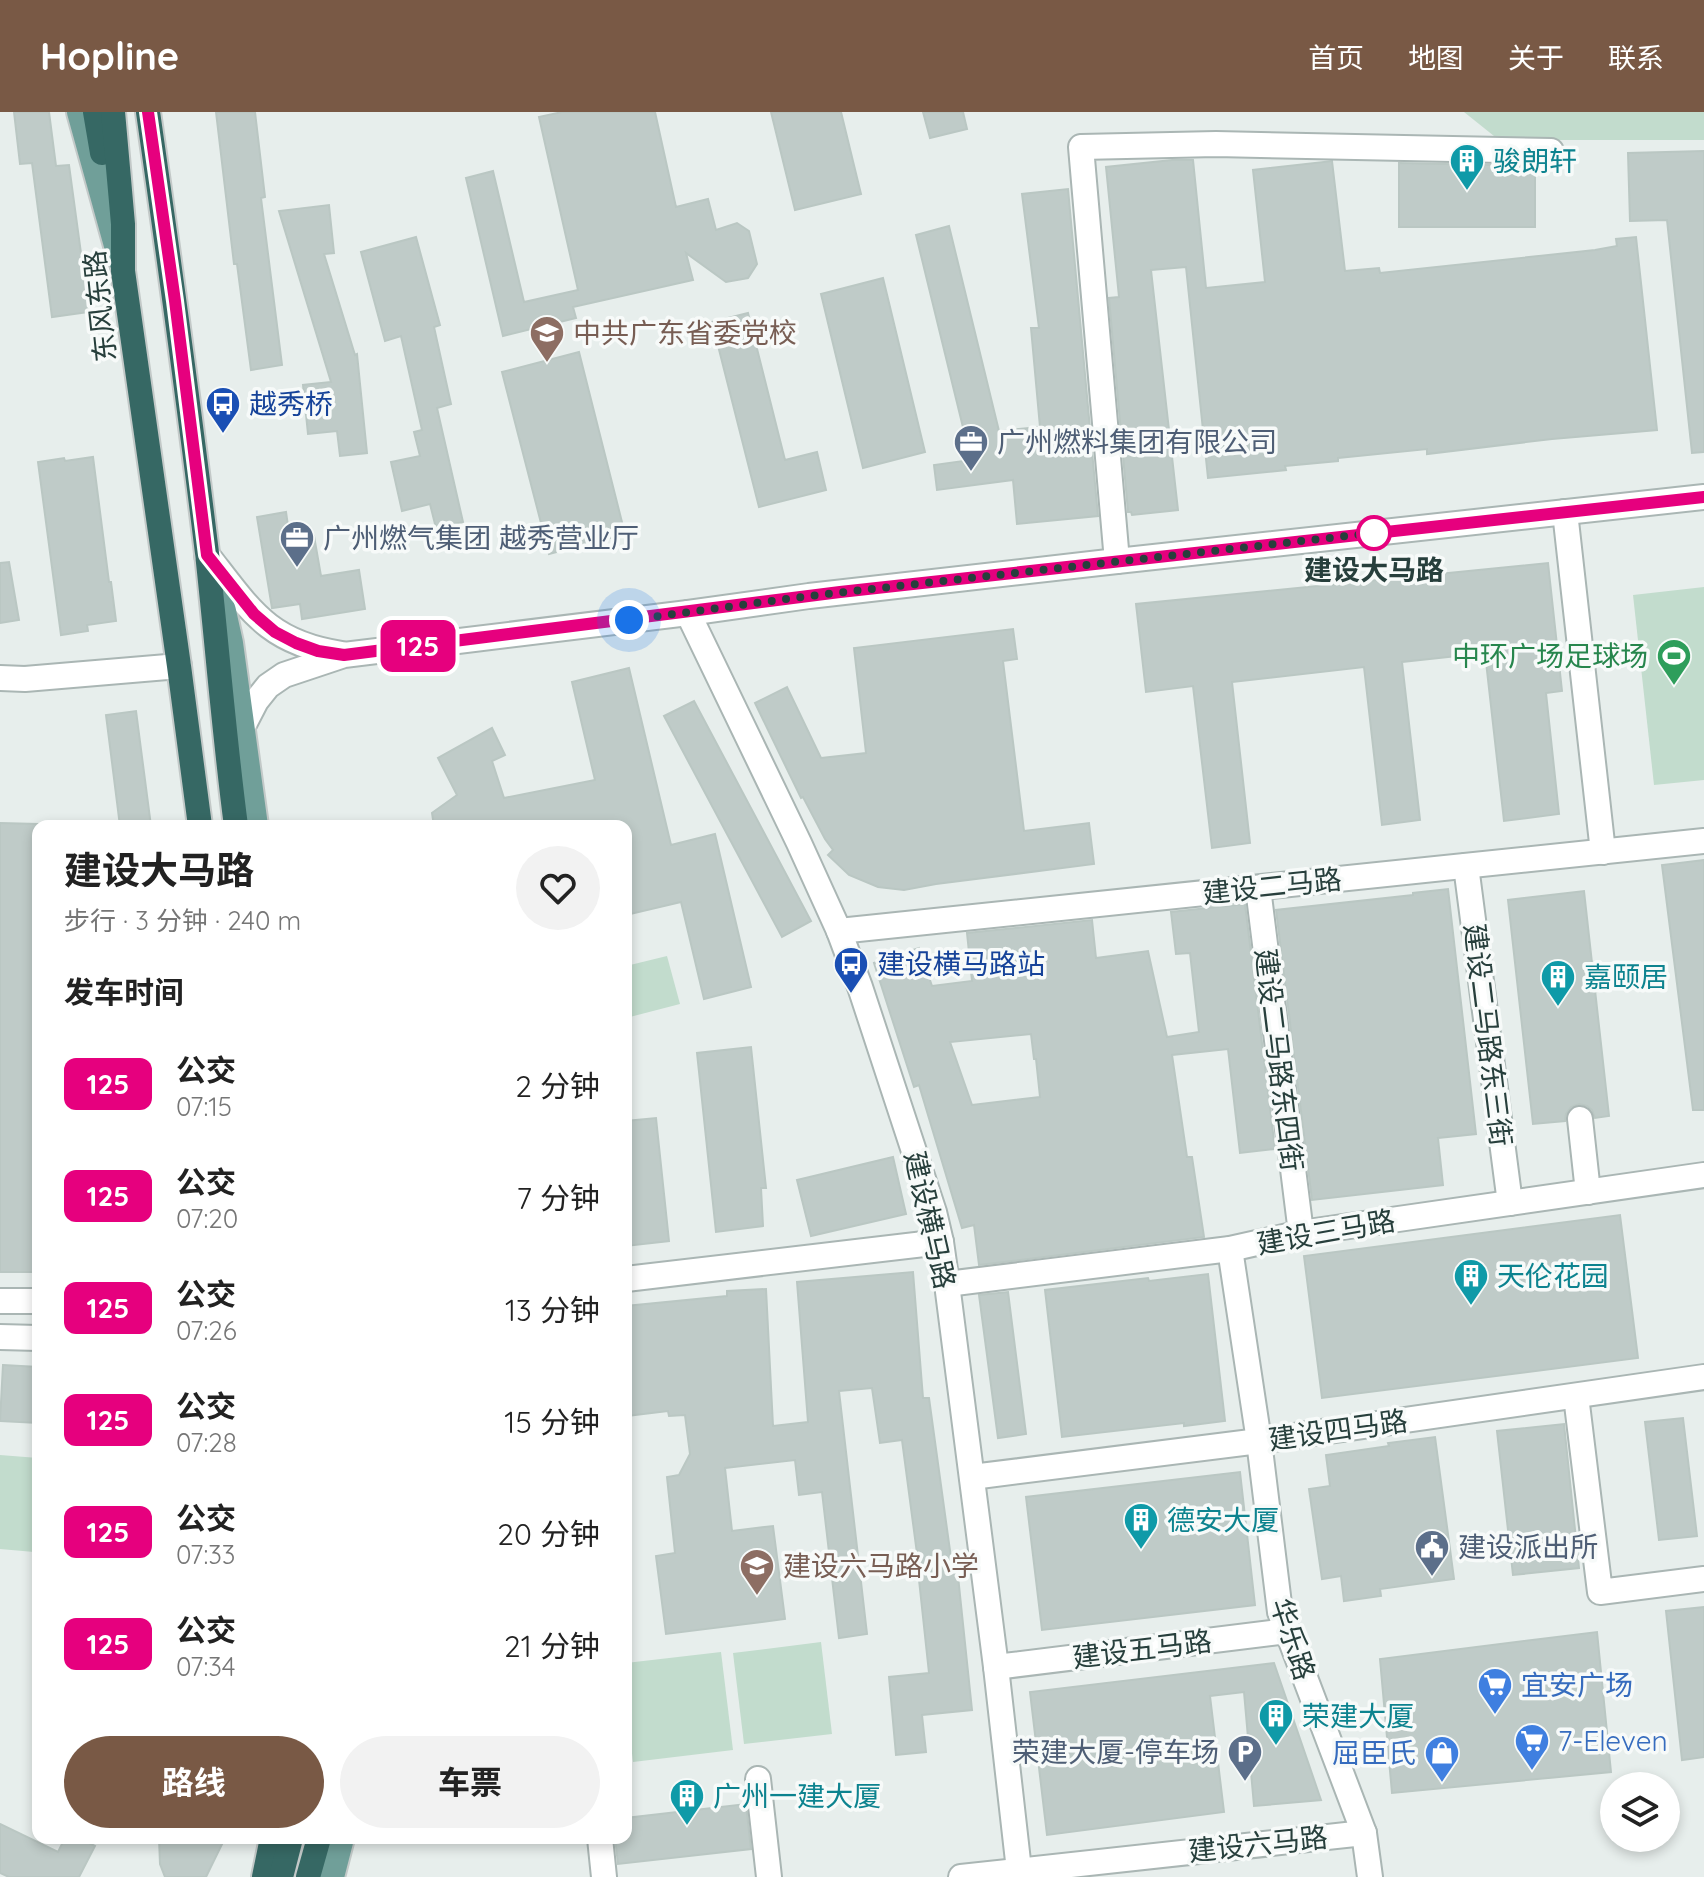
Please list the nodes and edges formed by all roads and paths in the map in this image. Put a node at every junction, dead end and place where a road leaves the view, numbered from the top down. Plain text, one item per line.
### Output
1 (79, 112) edge
2 (95, 112) edge
3 (113, 112) edge
4 (148, 112) edge
5 (1551, 151) dead end
6 (123, 271) junction
7 (1704, 497) edge
8 (1565, 512) junction
9 (207, 555) junction
10 (1117, 561) junction
11 (688, 613) junction
12 (344, 655) junction
13 (179, 666) junction
14 (0, 678) edge
15 (242, 728) junction
16 (199, 820) edge
17 (235, 820) edge
18 (255, 820) edge
19 (1704, 841) edge
20 (1603, 852) junction
21 (1466, 866) junction
22 (1258, 888) junction
23 (839, 931) junction
24 (1580, 1119) dead end
25 (1704, 1175) edge
26 (1588, 1192) junction
27 (1510, 1203) junction
28 (1301, 1233) junction
29 (941, 1242) junction
30 (1230, 1249) junction
31 (632, 1278) edge
32 (947, 1284) junction
33 (0, 1301) edge
34 (32, 1301) edge
35 (0, 1337) edge
36 (32, 1338) edge
37 (1704, 1377) edge
38 (1576, 1396) junction
39 (1259, 1441) junction
40 (972, 1477) junction
41 (1704, 1579) edge
42 (1287, 1631) junction
43 (996, 1667) junction
44 (758, 1779) dead end
45 (1364, 1833) junction
46 (271, 1844) edge
47 (289, 1844) edge
48 (317, 1844) edge
49 (340, 1844) edge
50 (601, 1844) edge
51 (1019, 1870) junction
52 (264, 1877) edge
53 (281, 1877) edge
54 (308, 1877) edge
55 (332, 1877) edge
56 (604, 1877) edge
57 (769, 1877) edge
58 (961, 1877) edge
59 (1370, 1877) edge

1 - 6 main road
2 - 6 highway
3 - 6 highway, 东风东路
4 - 9 highway
5 - 10 street
6 - 13 highway, 东风东路
7 - 8 street
8 - 10 street
8 - 20 street
9 - 12 street
9 - 15 main road
9 - 17 highway
10 - 11 street
11 - 12 street
11 - 23 street, 建设横马路
12 - 15 street
13 - 14 street
13 - 16 highway, 东风东路
15 - 18 main road
19 - 20 street, 建设二马路
20 - 21 street, 建设二马路
21 - 22 street, 建设二马路
21 - 27 street, 建设二马路东三街
22 - 23 street, 建设二马路
22 - 28 street, 建设二马路东四街
23 - 29 street, 建设横马路
24 - 26 street
25 - 26 street, 建设三马路
26 - 27 street, 建设三马路
27 - 28 street, 建设三马路
28 - 30 street, 建设三马路
29 - 31 street
29 - 32 street, 建设横马路
30 - 32 street, 建设三马路
30 - 39 street, 华乐路
32 - 40 street, 建设横马路
33 - 34 street
35 - 36 street
37 - 38 street, 建设四马路
38 - 39 street, 建设四马路
38 - 41 street
39 - 40 street, 建设四马路
39 - 42 street, 华乐路
40 - 43 street, 建设横马路
42 - 43 street, 建设五马路
42 - 45 street, 华乐路
43 - 51 street, 建设横马路
44 - 57 street
45 - 51 street, 建设六马路
45 - 59 street, 华乐路
46 - 52 highway
47 - 53 highway
48 - 54 highway
49 - 55 main road
50 - 56 street
51 - 58 street, 建设六马路

